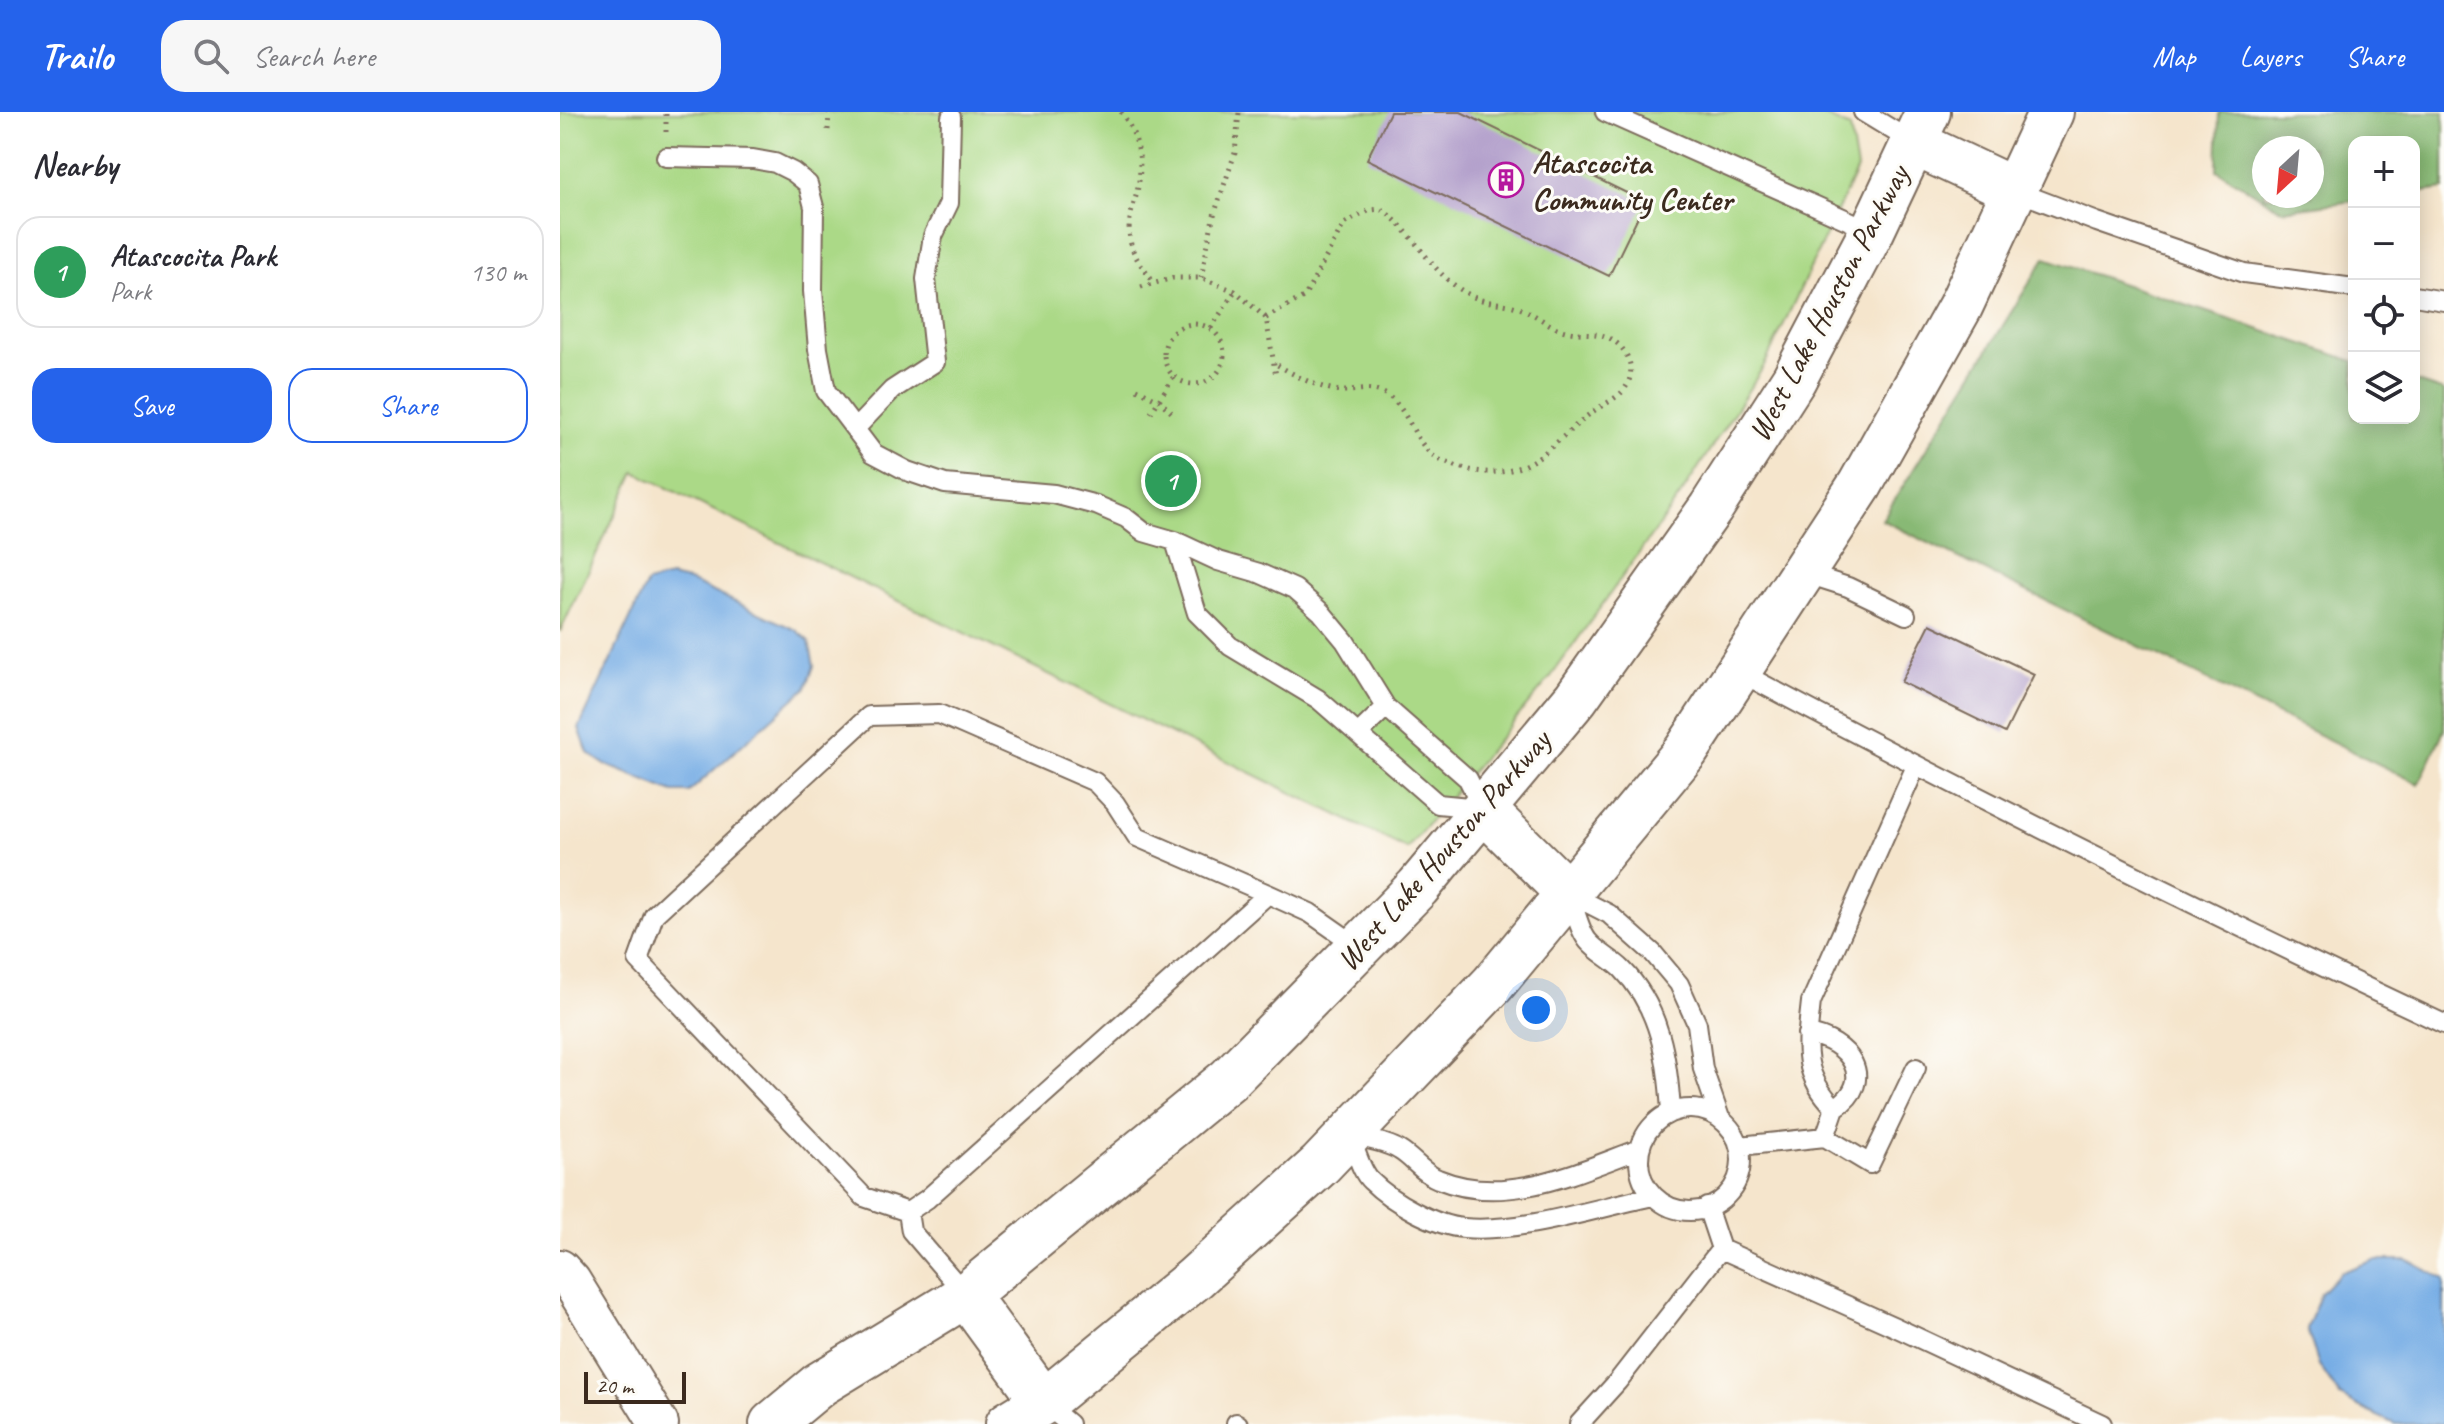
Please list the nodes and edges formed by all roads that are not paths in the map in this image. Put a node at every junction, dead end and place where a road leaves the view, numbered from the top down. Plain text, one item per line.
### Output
1 (1605, 112) edge
2 (1863, 112) edge
3 (2051, 112) edge
4 (951, 117) dead end
5 (1921, 127) edge
6 (666, 157) dead end
7 (2016, 191) junction
8 (1872, 231) junction
9 (2348, 287) edge
10 (2420, 297) edge
11 (2444, 301) edge
12 (855, 429) junction
13 (1175, 541) junction
14 (1804, 573) junction
15 (1906, 615) dead end
16 (1738, 671) junction
17 (1386, 707) junction
18 (1358, 734) junction
19 (1916, 766) junction
20 (1483, 809) junction
21 (1568, 893) junction
22 (1268, 894) junction
23 (1360, 948) junction
24 (2444, 1024) edge
25 (1807, 1034) junction
26 (1916, 1068) dead end
27 (1835, 1108) junction
28 (1671, 1112) junction
29 (1720, 1118) junction
30 (1349, 1134) junction
31 (1825, 1137) junction
32 (1740, 1146) junction
33 (1640, 1149) junction
34 (1653, 1196) junction
35 (1707, 1207) junction
36 (908, 1212) junction
37 (1721, 1249) junction
38 (560, 1269) edge
39 (966, 1295) junction
40 (1040, 1417) edge
41 (659, 1424) edge
42 (772, 1424) edge
43 (1579, 1424) edge
44 (2102, 1424) edge

1 - 8 lane
2 - 5 lane
3 - 7 main road
4 - 12 lane
5 - 7 main road
5 - 8 main road, West Lake Houston Parkway
6 - 12 lane
7 - 9 lane
7 - 14 main road
8 - 20 main road, West Lake Houston Parkway
10 - 11 lane
12 - 13 lane
13 - 17 lane
13 - 18 lane
14 - 15 lane
14 - 16 main road
16 - 19 lane
16 - 21 main road
17 - 18 lane
17 - 20 lane
18 - 20 lane
19 - 24 lane
19 - 25 lane
20 - 21 main road
20 - 23 main road, West Lake Houston Parkway
21 - 28 lane
21 - 29 lane
21 - 30 main road
22 - 23 lane
22 - 36 lane
22 - 36 lane
23 - 39 main road, West Lake Houston Parkway
25 - 27 lane
25 - 27 lane
26 - 31 lane
27 - 31 lane
28 - 29 lane
28 - 33 lane
29 - 32 lane
30 - 33 lane
30 - 34 lane
30 - 40 main road
31 - 32 lane
32 - 35 lane
33 - 34 lane
34 - 35 lane
35 - 37 lane
36 - 39 lane
37 - 43 lane
37 - 44 lane
38 - 41 street
39 - 40 main road
39 - 42 main road, West Lake Houston Parkway

